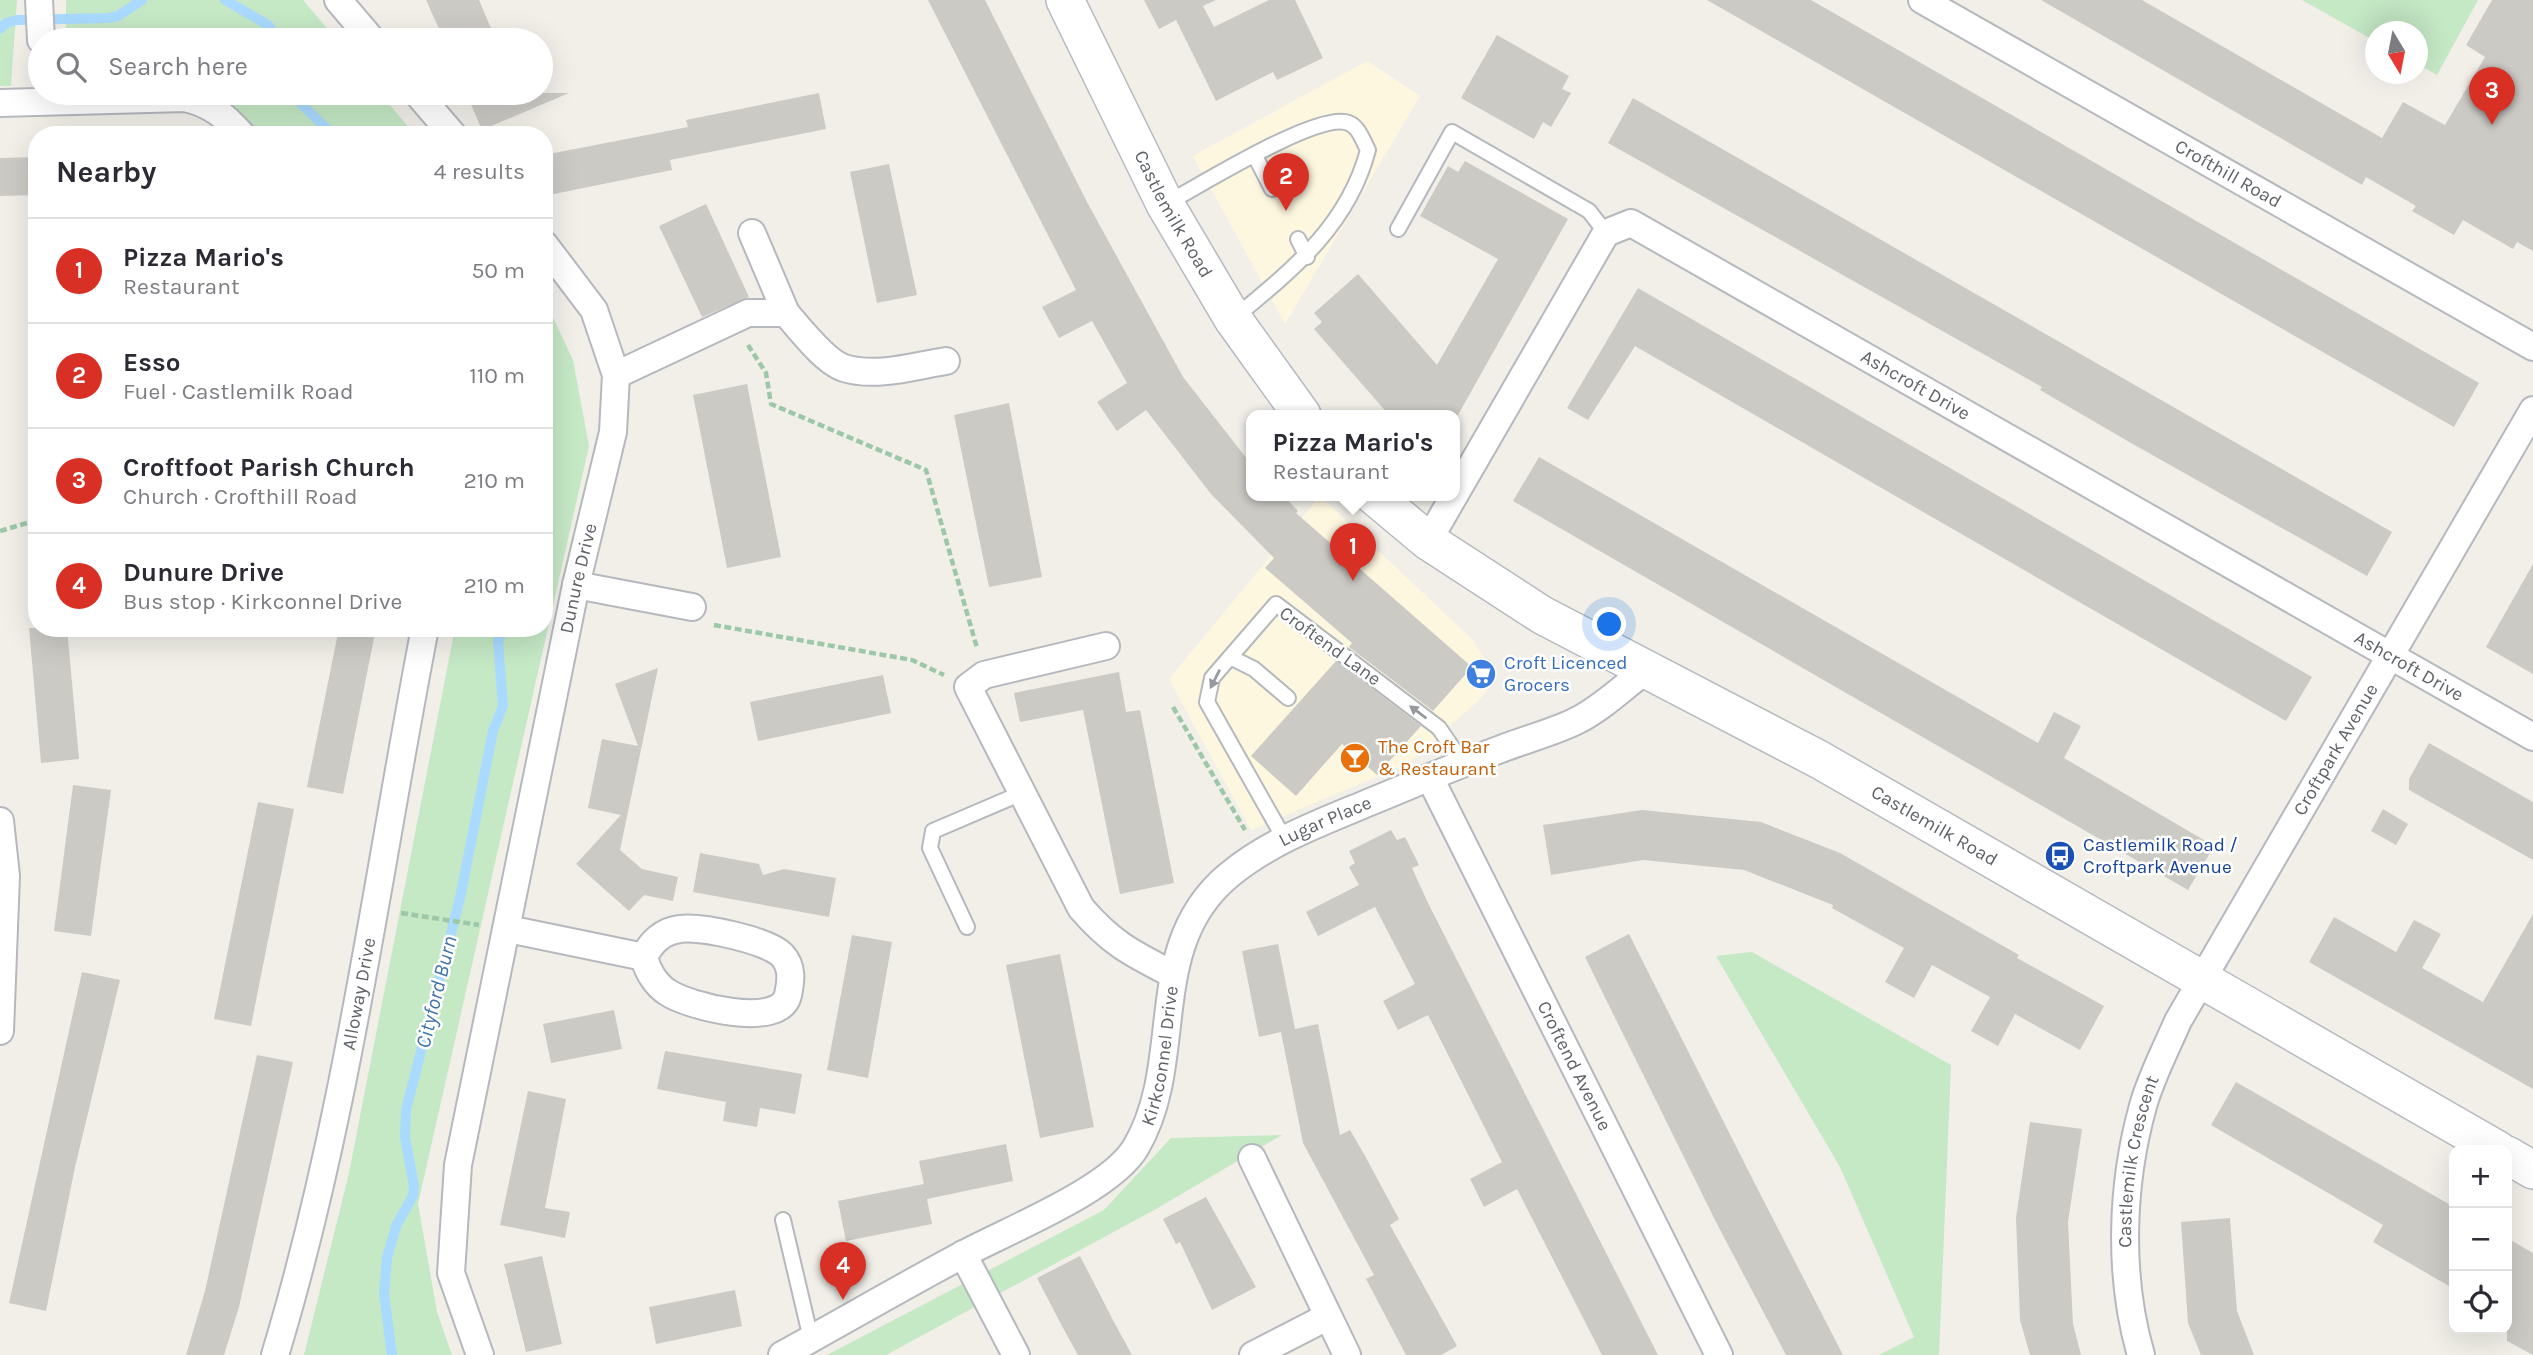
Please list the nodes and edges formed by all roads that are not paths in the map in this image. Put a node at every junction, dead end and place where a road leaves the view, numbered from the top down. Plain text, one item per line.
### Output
1 (39, 0) edge
2 (338, 0) edge
3 (1065, 0) edge
4 (1923, 0) edge
5 (40, 28) edge
6 (362, 28) edge
7 (28, 99) edge
8 (0, 103) edge
9 (205, 105) edge
10 (427, 105) edge
11 (233, 126) edge
12 (445, 126) edge
13 (1255, 156) junction
14 (1272, 189) dead end
15 (1165, 204) junction
16 (1398, 229) dead end
17 (752, 233) dead end
18 (1606, 233) junction
19 (1298, 239) dead end
20 (553, 256) edge
21 (1307, 257) junction
22 (786, 313) junction
23 (1233, 319) junction
24 (2533, 347) edge
25 (946, 360) dead end
26 (616, 375) junction
27 (1298, 410) edge
28 (2533, 410) edge
29 (1460, 486) edge
30 (1381, 501) edge
31 (1451, 501) edge
32 (1428, 541) junction
33 (576, 585) junction
34 (692, 607) road end
35 (423, 637) edge
36 (1106, 646) dead end
37 (2392, 655) junction
38 (1230, 657) junction
39 (1645, 671) junction
40 (1288, 698) dead end
41 (2533, 737) edge
42 (1458, 765) junction
43 (1430, 778) junction
44 (1022, 793) junction
45 (0, 821) edge
46 (1285, 840) junction
47 (967, 927) dead end
48 (508, 929) junction
49 (643, 957) junction
50 (1172, 974) junction
51 (2202, 979) junction
52 (0, 1031) edge
53 (2489, 1145) edge
54 (1252, 1158) dead end
55 (2512, 1158) edge
56 (2533, 1170) edge
57 (783, 1220) dead end
58 (963, 1254) junction
59 (1327, 1317) junction
60 (811, 1339) junction
61 (275, 1355) edge
62 (480, 1355) edge
63 (782, 1355) edge
64 (1016, 1355) edge
65 (1253, 1355) edge
66 (1347, 1355) edge
67 (1719, 1355) edge
68 (2141, 1355) edge

1 - 5 street
2 - 6 street
3 - 15 street, Castlemilk Road
4 - 24 street, Crofthill Road
7 - 8 street
9 - 11 street
10 - 12 street
13 - 14 lane
13 - 15 lane
13 - 21 lane
15 - 23 street, Castlemilk Road
16 - 18 lane
17 - 22 street
18 - 29 street
18 - 37 street, Ashcroft Drive
19 - 21 lane
20 - 26 street, Dunure Drive
21 - 23 lane
22 - 25 street
22 - 26 street
23 - 27 street, Castlemilk Road
26 - 33 street, Dunure Drive
28 - 37 street, Croftpark Avenue
30 - 32 street, Castlemilk Road
31 - 32 street
32 - 39 street, Castlemilk Road
33 - 34 street
33 - 48 street, Dunure Drive
35 - 61 street, Alloway Drive
36 - 44 street, Kirkconnel Drive
37 - 41 street, Ashcroft Drive
37 - 51 street, Croftpark Avenue
38 - 40 lane
42 -> 38 lane, Croftend Lane
38 -> 46 lane, Croftend Lane
39 - 42 street, Lugar Place
39 - 51 street, Castlemilk Road
42 - 43 street, Lugar Place
43 - 46 street, Lugar Place
43 - 67 street, Croftend Avenue
44 - 47 lane
44 - 50 street, Kirkconnel Drive
45 - 52 street
46 - 50 street, Lugar Place
48 - 49 street
48 - 62 street, Dunure Drive
49 - 49 street
50 - 58 street, Kirkconnel Drive
51 - 53 street, Castlemilk Road
51 - 68 street, Castlemilk Crescent
54 - 59 street
55 - 56 street
57 - 60 lane
58 - 60 street, Kirkconnel Drive
58 - 64 street
59 - 65 street
59 - 66 street
60 - 63 street, Kirkconnel Drive

